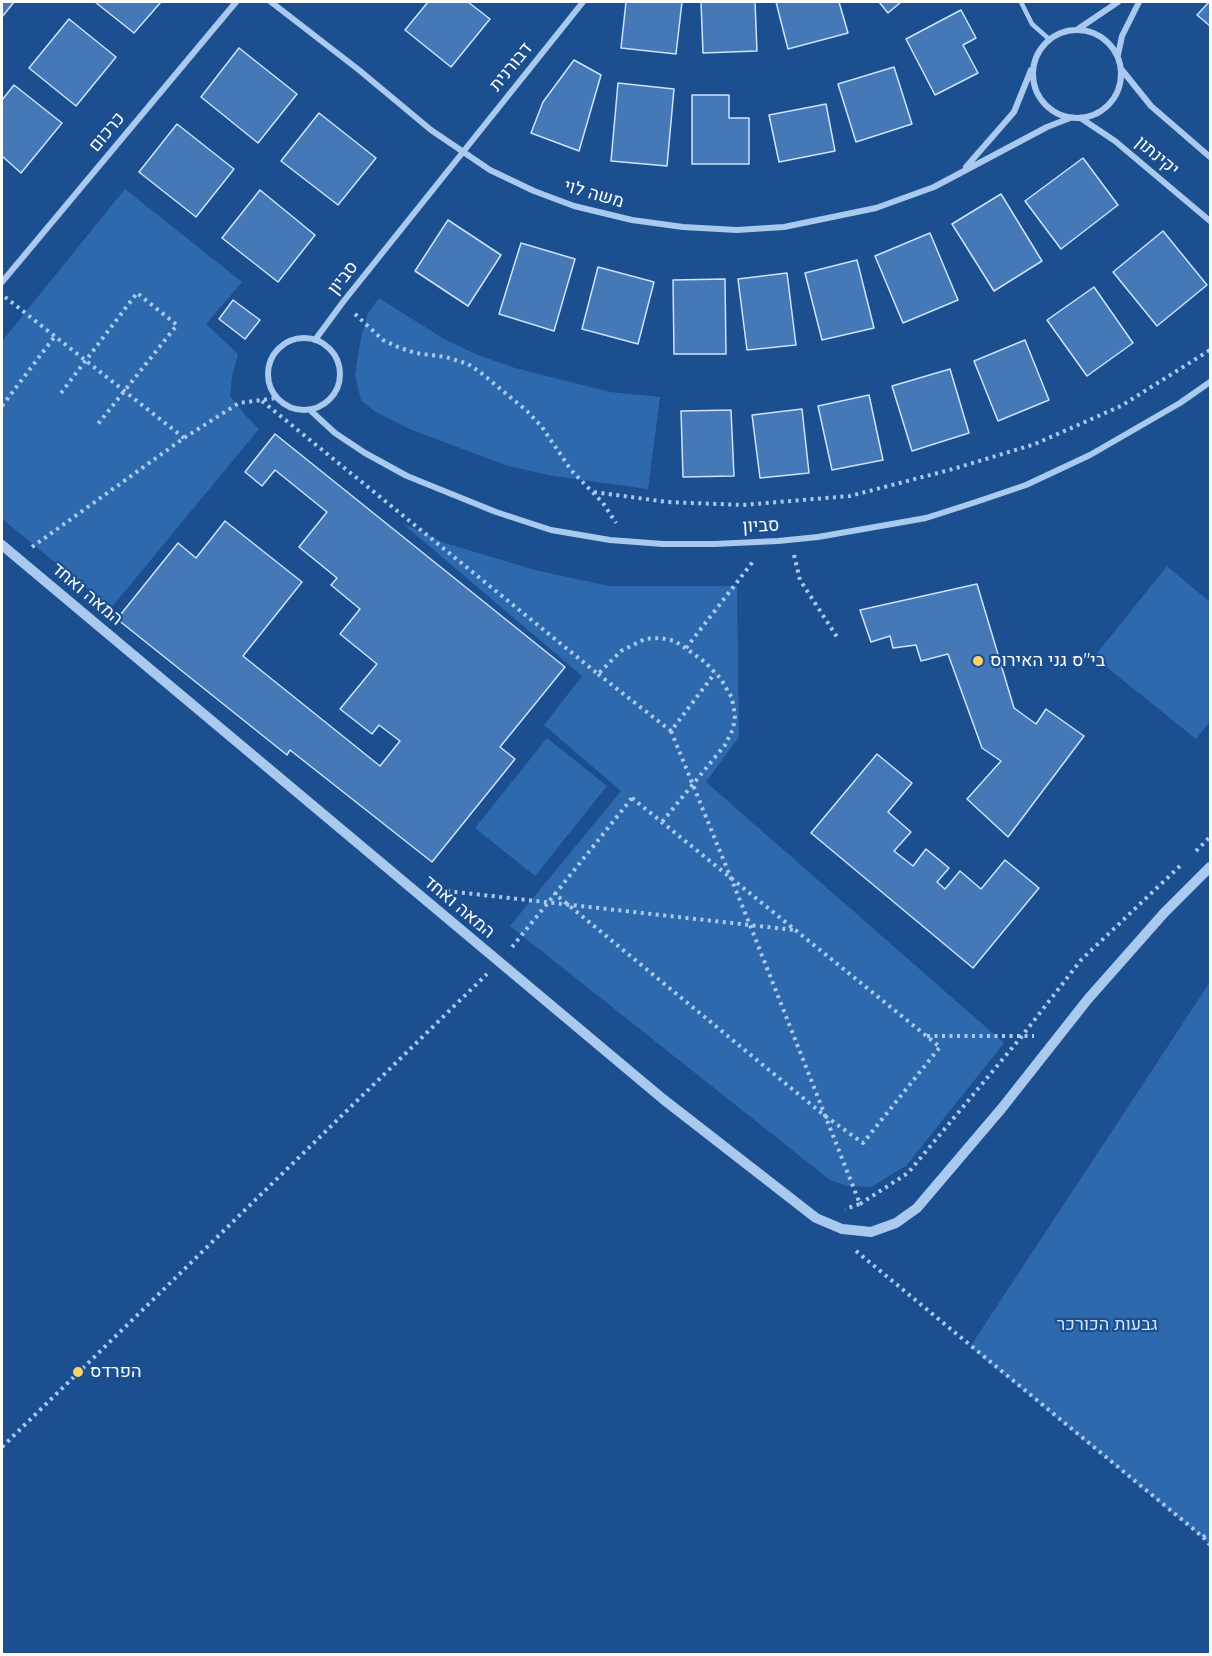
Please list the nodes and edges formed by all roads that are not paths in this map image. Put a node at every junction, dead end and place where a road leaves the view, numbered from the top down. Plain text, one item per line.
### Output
1 (236, 2) edge
2 (271, 2) edge
3 (583, 2) edge
4 (1021, 2) edge
5 (1118, 2) edge
6 (1139, 2) edge
7 (1078, 29) junction
8 (1049, 39) junction
9 (1118, 55) junction
10 (1035, 61) junction
11 (1122, 70) junction
12 (1070, 118) junction
13 (1081, 118) junction
14 (462, 152) junction
15 (1210, 157) edge
16 (962, 171) junction
17 (1210, 221) edge
18 (2, 282) edge
19 (315, 340) junction
20 (1210, 382) edge
21 (310, 410) junction
22 (2, 544) edge
23 (1210, 867) edge

1 - 18 street, כרכום
2 - 14 street, משה לוי
3 - 14 street, דבורנית
4 - 8 lane
5 - 7 street
6 - 9 street
7 - 8 street
7 - 9 street
8 - 10 street
9 - 11 street
10 - 12 street
10 - 16 street, משה לוי
11 - 13 street
11 - 15 street, יקינתון
12 - 13 street
12 - 16 street, משה לוי
13 - 17 street, יקינתון
14 - 16 street, משה לוי
14 - 19 street, סביון
19 - 21 street
19 - 21 street
20 - 21 street, סביון
22 - 23 street, המאה ואחד

